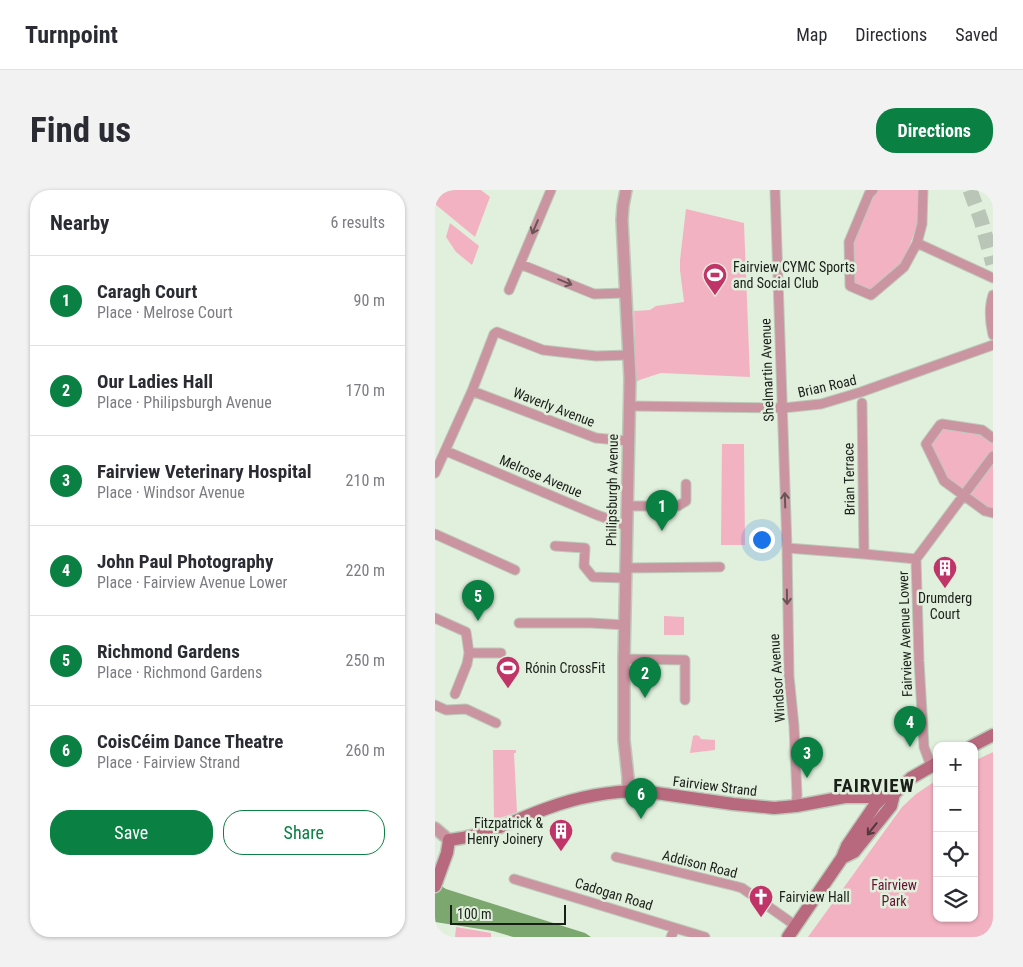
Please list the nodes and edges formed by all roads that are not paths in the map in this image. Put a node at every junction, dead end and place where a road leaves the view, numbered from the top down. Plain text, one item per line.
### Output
1 (551, 190) edge
2 (626, 190) edge
3 (773, 190) edge
4 (873, 190) edge
5 (923, 190) edge
6 (917, 243) junction
7 (520, 264) junction
8 (993, 278) edge
9 (509, 290) dead end
10 (626, 293) junction
11 (993, 295) edge
12 (993, 335) edge
13 (993, 345) edge
14 (629, 355) junction
15 (472, 391) junction
16 (862, 403) dead end
17 (629, 406) junction
18 (783, 408) junction
19 (993, 438) edge
20 (628, 441) junction
21 (445, 451) junction
22 (993, 456) edge
23 (435, 473) edge
24 (686, 484) dead end
25 (963, 495) junction
26 (627, 506) junction
27 (993, 513) edge
28 (627, 527) junction
29 (435, 534) edge
30 (555, 546) dead end
31 (787, 548) junction
32 (864, 554) junction
33 (917, 559) junction
34 (720, 568) dead end
35 (515, 570) dead end
36 (626, 573) junction
37 (435, 618) edge
38 (519, 623) dead end
39 (625, 626) junction
40 (469, 653) junction
41 (501, 653) dead end
42 (624, 658) junction
43 (455, 694) dead end
44 (685, 700) dead end
45 (435, 706) edge
46 (496, 723) dead end
47 (993, 735) edge
48 (978, 743) edge
49 (933, 762) edge
50 (933, 765) edge
51 (628, 791) junction
52 (888, 795) junction
53 (796, 806) junction
54 (435, 828) edge
55 (449, 840) junction
56 (616, 857) dead end
57 (514, 879) dead end
58 (436, 883) edge
59 (796, 926) junction
60 (675, 928) junction
61 (699, 936) edge
62 (671, 937) edge
63 (788, 937) edge

1 -> 7 street
2 - 10 street, Philipsburgh Avenue
3 - 18 street, Shelmartin Avenue
4 - 6 street
5 - 6 street
6 - 8 street
7 - 9 street
7 -> 10 street
10 - 14 street, Philipsburgh Avenue
11 - 12 street
13 - 18 street, Brian Road
14 - 15 street
14 - 17 street, Philipsburgh Avenue
15 - 20 street, Waverly Avenue
15 - 21 street
16 - 32 street, Brian Terrace
17 - 18 street, Brian Road
17 - 20 street, Philipsburgh Avenue
31 -> 18 street, Shelmartin Avenue
19 - 25 street
20 - 26 street, Philipsburgh Avenue
21 - 23 street
21 - 28 street, Melrose Avenue
22 - 25 street
24 - 26 street
25 - 27 street
25 - 33 street
26 - 28 street, Philipsburgh Avenue
28 - 36 street, Philipsburgh Avenue
29 - 35 street
30 - 36 street
31 - 32 street
31 -> 53 street, Windsor Avenue
32 - 33 street
33 - 49 street, Fairview Avenue Lower
34 - 36 street
36 - 39 street, Philipsburgh Avenue
37 - 40 street
38 - 39 street
39 - 42 street, Philipsburgh Avenue
40 - 41 street
40 - 43 street
42 - 44 street
42 - 51 street, Philipsburgh Avenue
45 - 46 street
47 - 48 main road
50 - 52 main road
51 - 53 main road, Fairview Strand
51 - 55 main road, Fairview Strand
52 - 53 main road, Fairview Strand
52 - 59 main road
54 - 55 street
55 - 58 main road
56 - 59 street, Addison Road
57 - 60 street, Cadogan Road
59 - 63 main road
60 - 61 street, Cadogan Road
60 - 62 street

